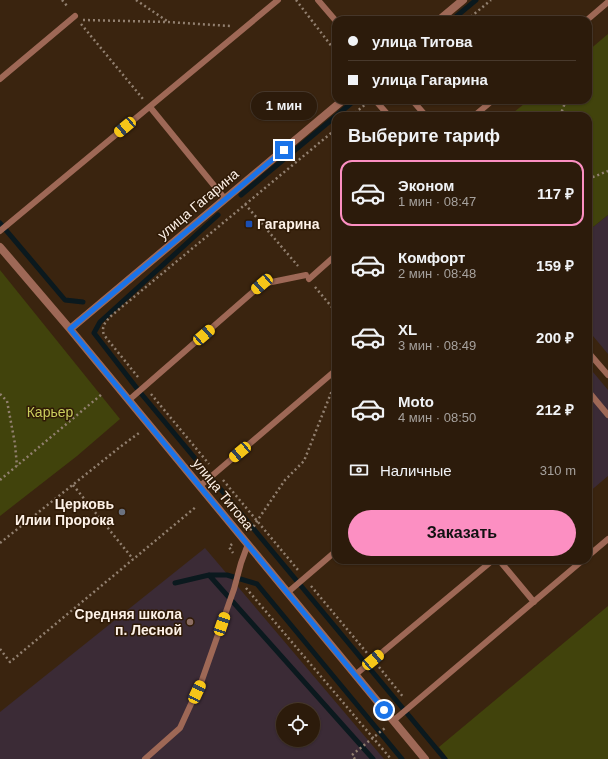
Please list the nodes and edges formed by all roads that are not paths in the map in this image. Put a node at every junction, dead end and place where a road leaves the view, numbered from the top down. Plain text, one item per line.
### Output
1 (278, 0) edge
2 (318, 0) edge
3 (463, 0) edge
4 (608, 2) edge
5 (75, 16) road end
6 (332, 16) edge
7 (444, 16) edge
8 (592, 16) edge
9 (0, 79) edge
10 (338, 104) edge
11 (378, 104) edge
12 (416, 104) edge
13 (488, 104) edge
14 (150, 107) junction
15 (386, 112) edge
16 (422, 112) edge
17 (479, 112) edge
18 (225, 199) junction
19 (0, 231) edge
20 (0, 247) edge
21 (332, 258) edge
22 (70, 329) junction
23 (592, 357) edge
24 (332, 373) edge
25 (608, 375) edge
26 (592, 396) edge
27 (128, 400) junction
28 (608, 415) edge
29 (200, 486) junction
30 (608, 539) edge
31 (248, 544) junction
32 (592, 553) edge
33 (332, 554) edge
34 (488, 564) edge
35 (502, 564) edge
36 (578, 564) edge
37 (287, 593) junction
38 (534, 602) junction
39 (355, 675) junction
40 (394, 721) junction
41 (145, 759) edge
42 (424, 759) edge

1 - 14 lane
2 - 6 lane
3 - 7 street
4 - 8 lane
5 - 9 lane
10 - 18 street, улица Гагарина
11 - 15 lane
12 - 16 lane
13 - 17 lane
14 - 18 lane
14 - 19 lane
18 - 22 street, улица Гагарина
20 - 22 street, улица Титова
21 - 27 lane
22 - 27 street, улица Титова
23 - 25 lane
24 - 29 lane
26 - 28 lane
27 - 29 street, улица Титова
29 - 31 street, улица Титова
30 - 32 lane
31 - 37 street, улица Титова
31 - 41 lane
33 - 37 lane
34 - 39 lane
35 - 38 lane
36 - 38 lane
37 - 39 street, улица Титова
38 - 40 lane
39 - 40 street, улица Титова
40 - 42 street, улица Титова

